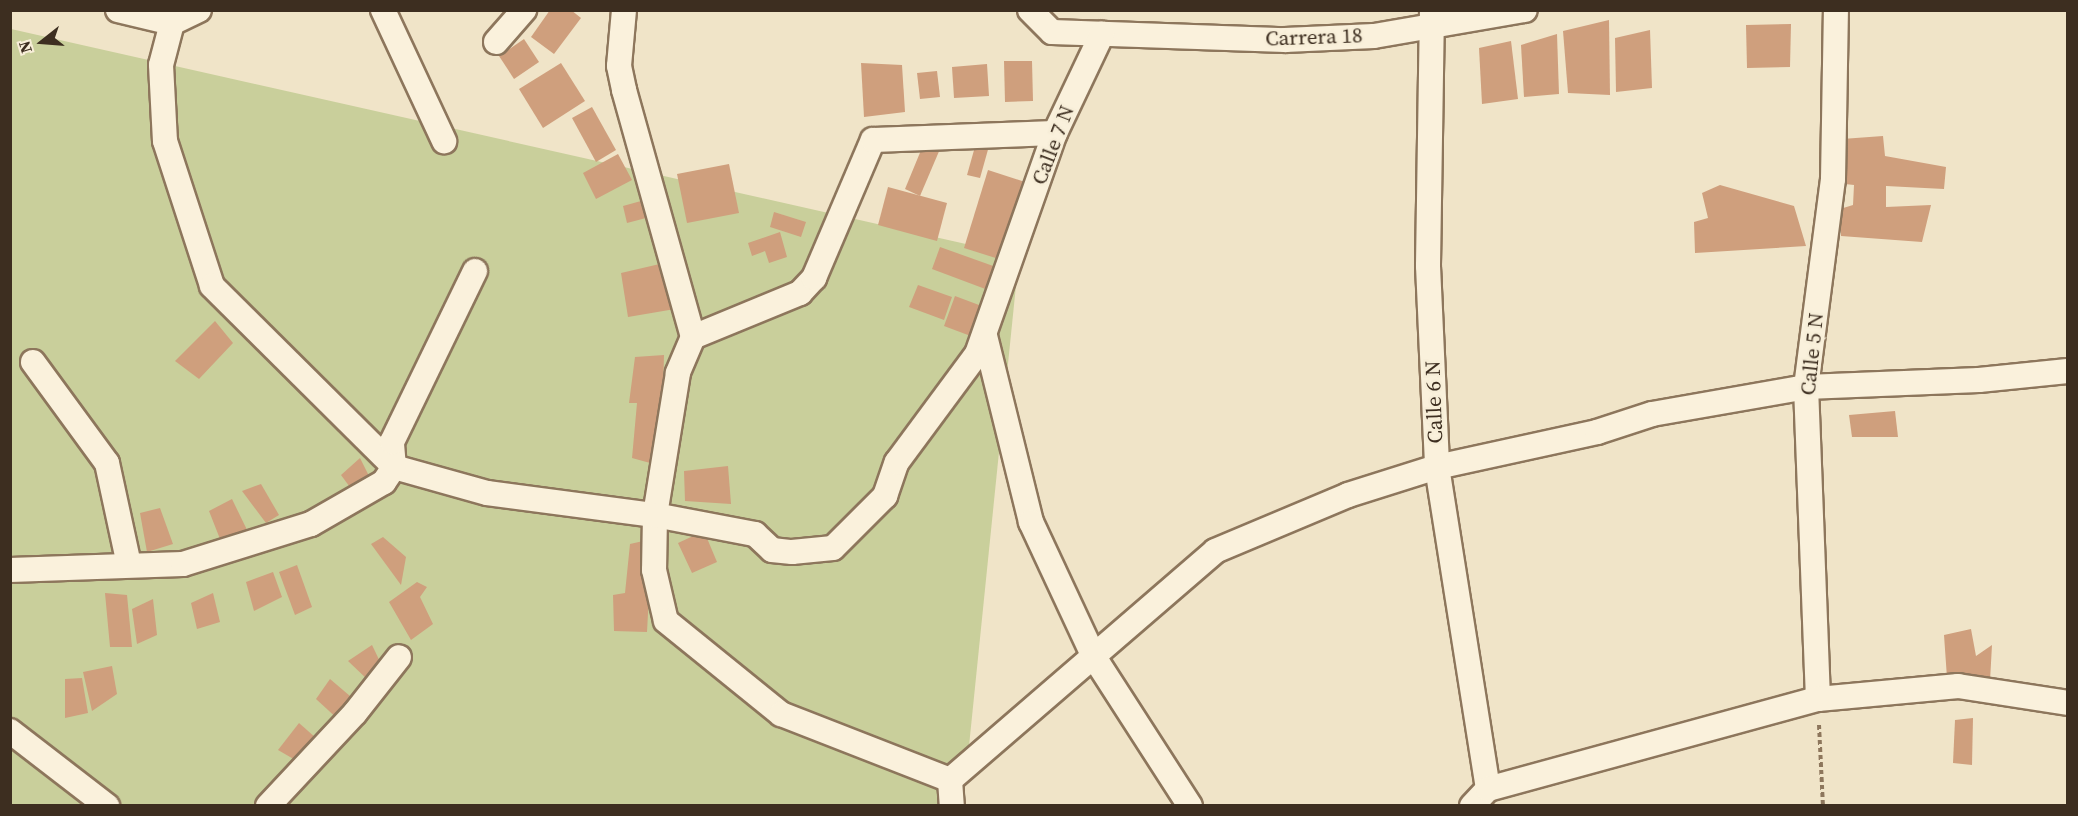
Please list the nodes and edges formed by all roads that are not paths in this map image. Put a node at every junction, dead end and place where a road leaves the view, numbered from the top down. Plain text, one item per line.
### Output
1 (118, 10) edge
2 (199, 10) edge
3 (382, 10) edge
4 (524, 10) edge
5 (624, 10) edge
6 (1030, 10) edge
7 (1525, 10) edge
8 (1836, 10) edge
9 (1432, 18) edge
10 (172, 22) junction
11 (1102, 34) junction
12 (496, 42) dead end
13 (1055, 133) junction
14 (444, 141) dead end
15 (475, 271) dead end
16 (985, 336) junction
17 (693, 337) junction
18 (33, 362) dead end
19 (2067, 371) edge
20 (1806, 387) junction
21 (394, 467) junction
22 (1437, 467) junction
23 (655, 515) junction
24 (129, 565) junction
25 (10, 570) edge
26 (399, 657) dead end
27 (1094, 657) junction
28 (1818, 699) junction
29 (2067, 703) edge
30 (10, 731) edge
31 (950, 780) junction
32 (1480, 797) edge
33 (107, 806) edge
34 (268, 806) edge
35 (952, 806) edge
36 (1190, 806) edge

1 - 10 street
2 - 10 street
3 - 14 street
4 - 12 street
5 - 17 street
6 - 11 street
7 - 9 street, Carrera 18
8 - 20 street, Calle 5 N
9 - 11 street, Carrera 18
9 - 22 street, Calle 6 N
10 - 21 street
11 - 13 street, Calle 7 N
13 - 16 street, Calle 7 N
13 - 17 street
15 - 21 street
16 - 23 street, Calle 7 N
16 - 27 street
17 - 23 street
18 - 24 street
19 - 20 street
20 - 22 street
20 - 28 street, Calle 5 N
21 - 23 street, Calle 7 N
21 - 24 street
22 - 27 street
22 - 32 street, Calle 6 N
23 - 31 street
24 - 25 street
26 - 34 street
27 - 31 street
27 - 36 street
28 - 29 street
28 - 32 street
30 - 33 street
31 - 35 street

